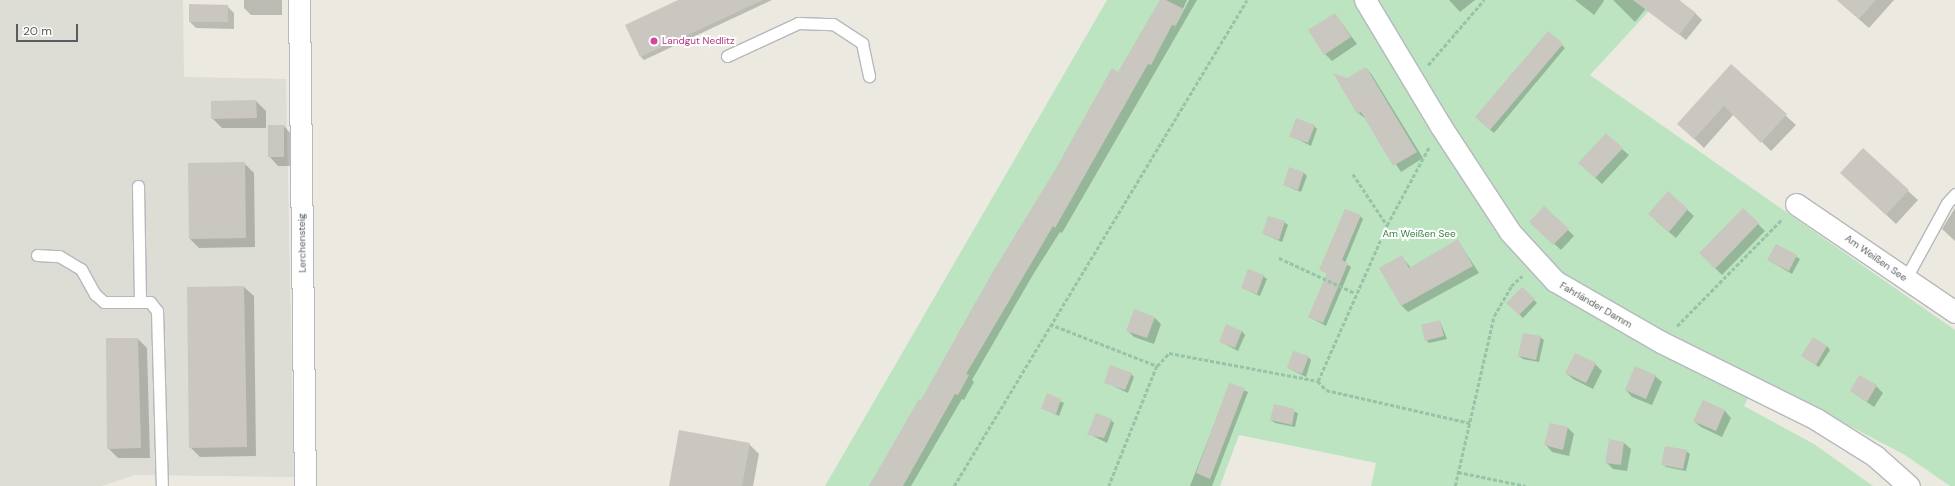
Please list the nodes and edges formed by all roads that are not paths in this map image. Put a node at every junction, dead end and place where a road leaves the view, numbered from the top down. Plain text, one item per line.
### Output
1 (299, 0) edge
2 (1365, 0) edge
3 (727, 56) dead end
4 (869, 76) dead end
5 (138, 186) dead end
6 (1955, 194) edge
7 (1796, 204) road end
8 (37, 255) dead end
9 (1906, 278) junction
10 (140, 302) junction
11 (1955, 312) edge
12 (162, 486) edge
13 (305, 486) edge
14 (1909, 486) edge

1 - 13 street, Lerchensteig
2 - 14 street, Fahrländer Damm
3 - 4 lane
5 - 10 lane
6 - 9 lane
7 - 9 street, Am Weißen See
8 - 10 lane
9 - 11 street, Am Weißen See
10 - 12 lane

